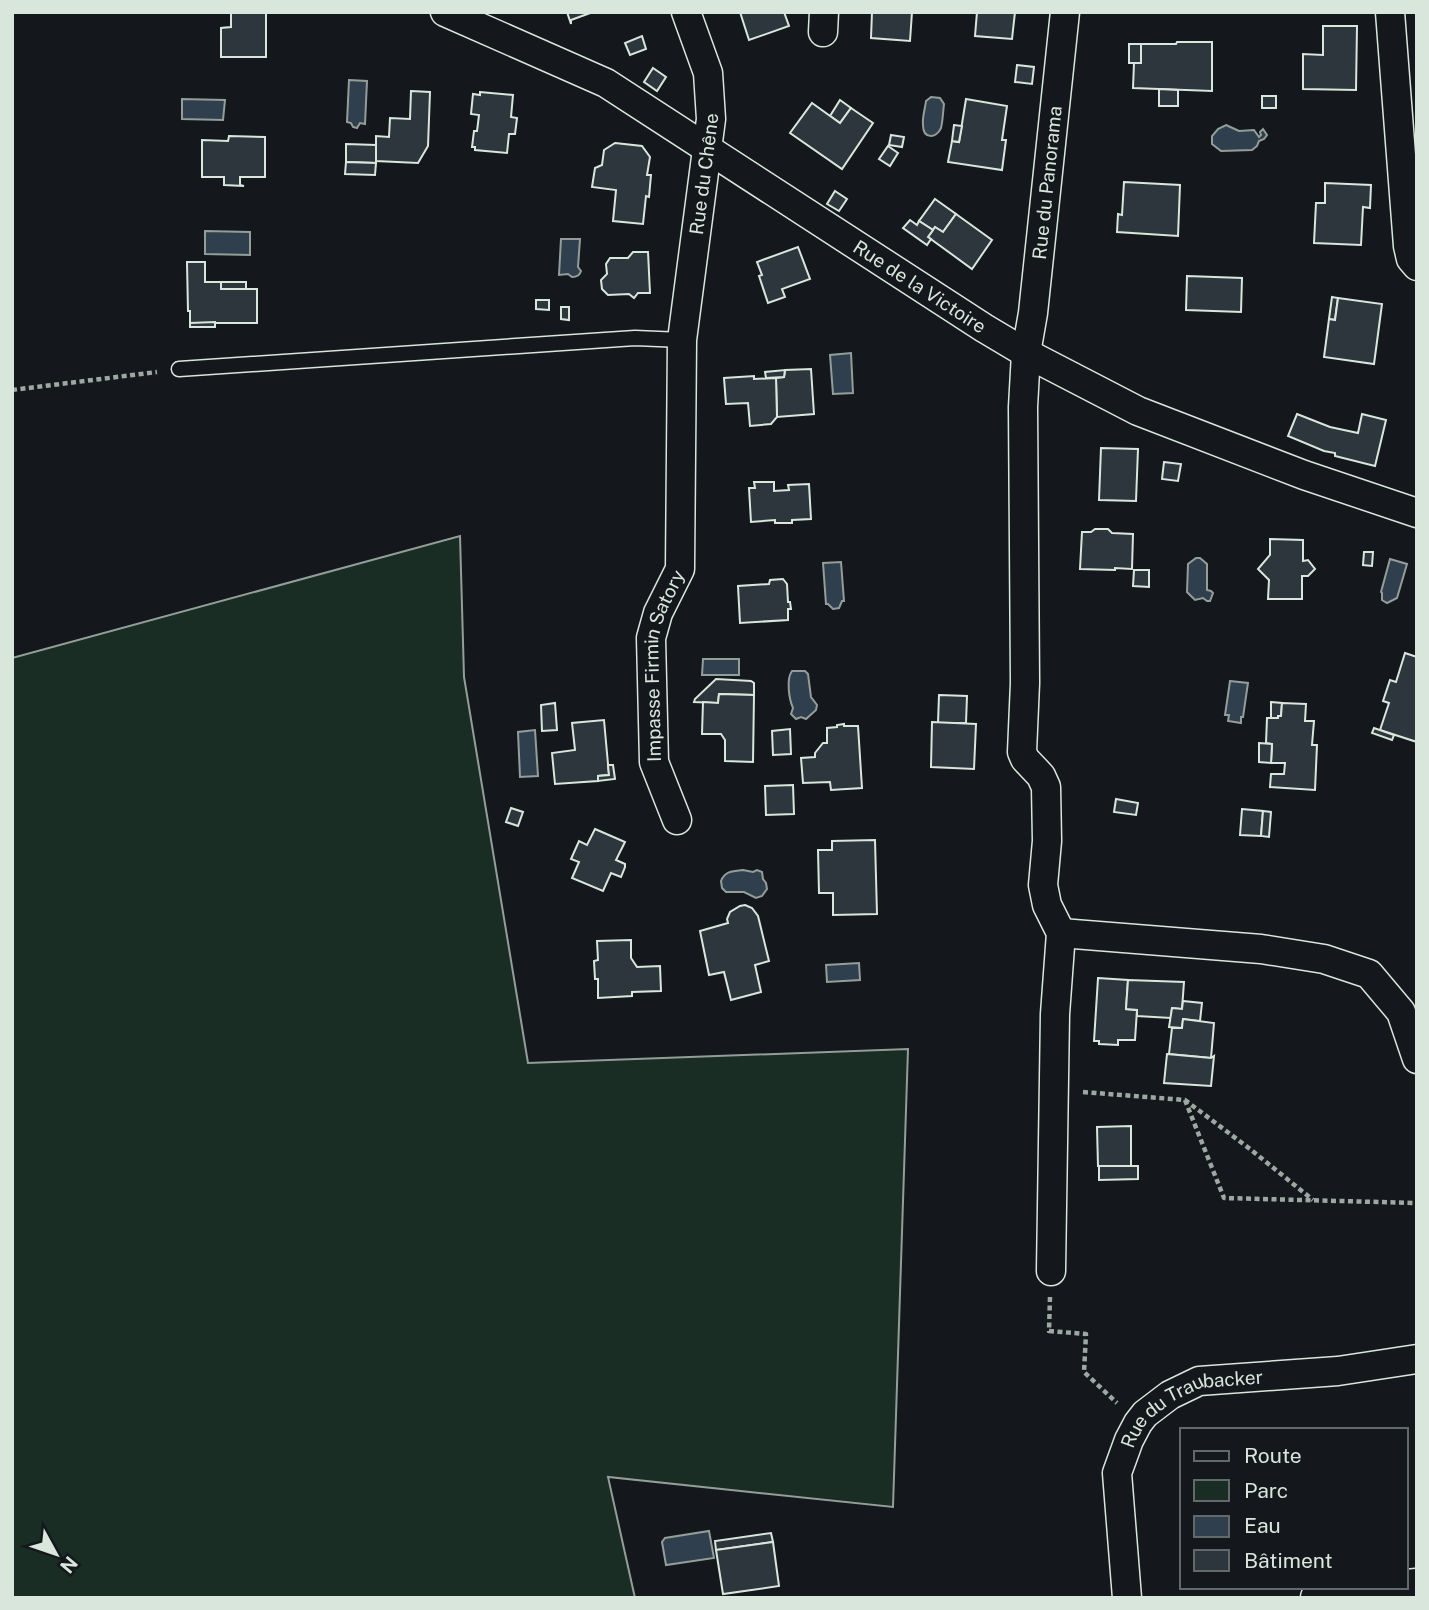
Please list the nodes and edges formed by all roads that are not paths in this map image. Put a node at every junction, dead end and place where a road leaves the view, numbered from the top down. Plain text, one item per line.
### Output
1 (445, 12) edge
2 (687, 12) edge
3 (1065, 12) edge
4 (1390, 12) edge
5 (706, 148) junction
6 (1417, 266) edge
7 (682, 340) junction
8 (1026, 353) junction
9 (179, 369) road end
10 (1417, 513) edge
11 (677, 820) dead end
12 (1061, 933) junction
13 (1417, 1059) edge
14 (1051, 1271) dead end
15 (1417, 1359) edge
16 (1407, 1589) edge
17 (1127, 1598) edge
18 (1320, 1598) edge

1 - 5 street, Rue de la Victoire
2 - 5 street, Rue du Chêne
3 - 8 street, Rue du Panorama
4 - 6 street
5 - 7 street, Rue du Chêne
5 - 8 street, Rue de la Victoire
7 - 9 lane
7 - 11 street, Impasse Firmin Satory
8 - 10 street, Rue de la Victoire
8 - 12 street, Rue du Panorama
12 - 13 street
12 - 14 street
15 - 17 street, Rue du Traubacker
16 - 18 main road

